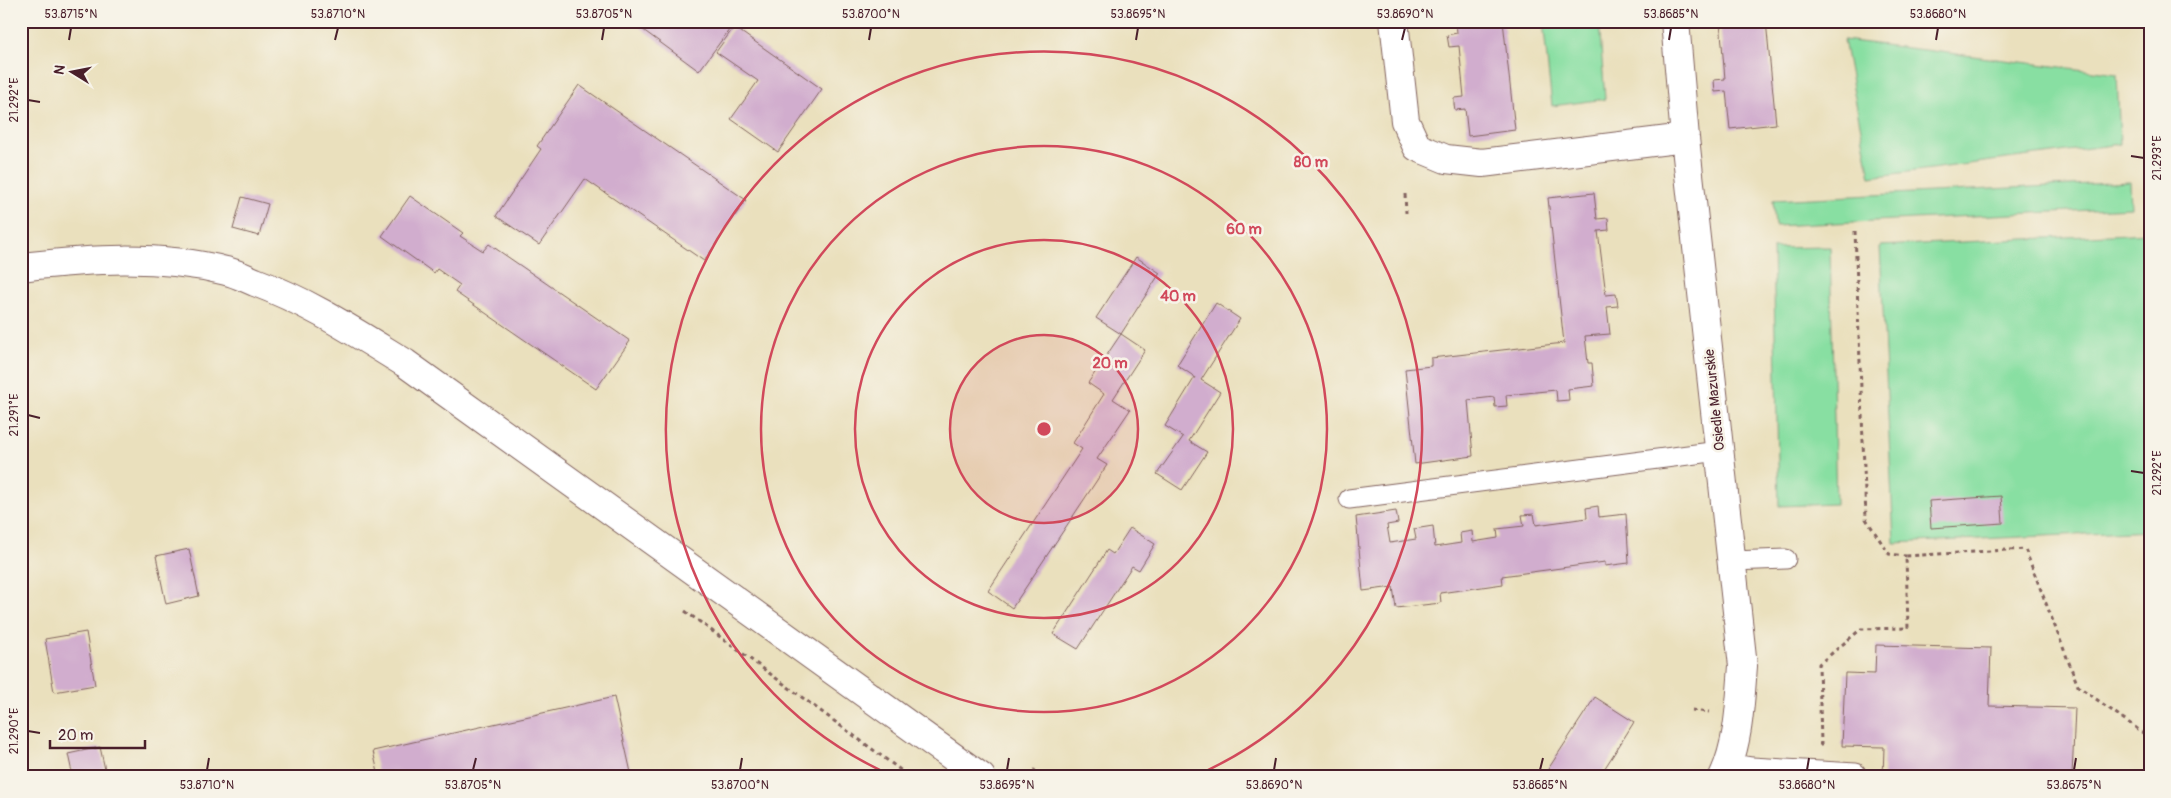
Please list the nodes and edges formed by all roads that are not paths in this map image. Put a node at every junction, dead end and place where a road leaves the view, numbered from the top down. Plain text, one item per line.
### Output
1 (1394, 21) edge
2 (1674, 21) edge
3 (1685, 138) junction
4 (21, 267) edge
5 (1719, 451) junction
6 (1349, 499) dead end
7 (1786, 559) dead end
8 (1732, 561) junction
9 (1726, 770) edge
10 (1856, 772) dead end
11 (981, 777) edge

1 - 3 street
2 - 3 street, Osiedle Mazurskie
3 - 5 street, Osiedle Mazurskie
4 - 11 street
5 - 6 lane
5 - 8 street, Osiedle Mazurskie
7 - 8 lane
8 - 9 street, Osiedle Mazurskie
9 - 10 lane

